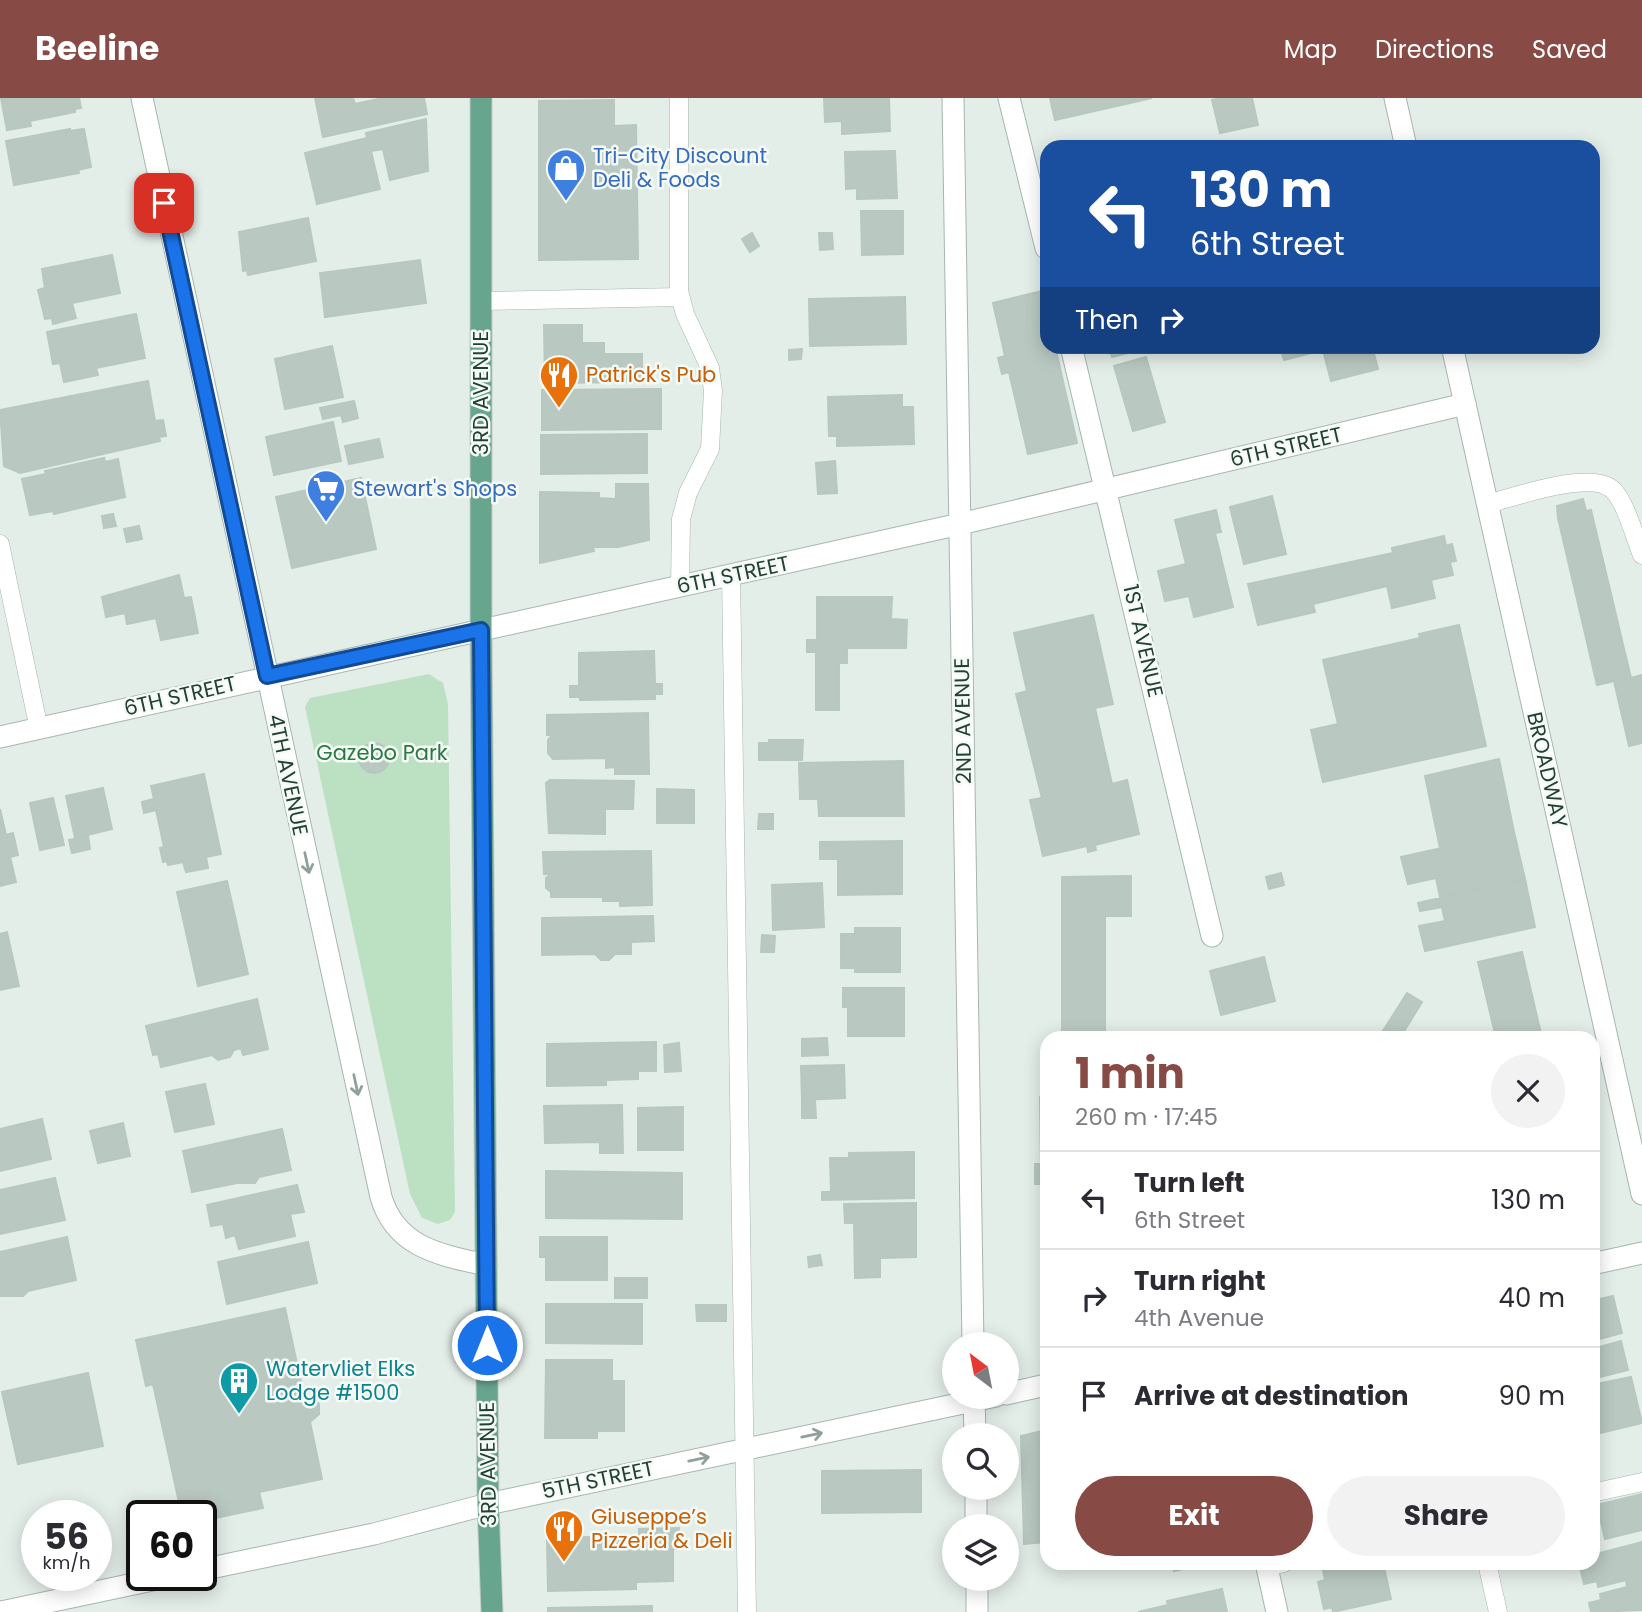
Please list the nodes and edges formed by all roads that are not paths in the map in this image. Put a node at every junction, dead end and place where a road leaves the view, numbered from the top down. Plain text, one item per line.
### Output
1 (142, 98) edge
2 (481, 98) edge
3 (679, 98) edge
4 (953, 98) edge
5 (1009, 98) edge
6 (1395, 98) edge
7 (1404, 140) edge
8 (1040, 224) edge
9 (680, 297) junction
10 (481, 301) junction
11 (1073, 354) edge
12 (1454, 354) edge
13 (1465, 404) junction
14 (1107, 489) junction
15 (1487, 503) junction
16 (960, 524) junction
17 (0, 544) edge
18 (1642, 555) edge
19 (731, 575) junction
20 (680, 587) junction
21 (481, 630) junction
22 (267, 676) junction
23 (38, 729) junction
24 (0, 737) edge
25 (1212, 936) dead end
26 (1642, 1194) edge
27 (1642, 1254) edge
28 (1600, 1262) edge
29 (486, 1265) junction
30 (973, 1332) edge
31 (1040, 1386) edge
32 (1019, 1391) edge
33 (942, 1406) edge
34 (745, 1449) junction
35 (1642, 1482) edge
36 (1600, 1491) edge
37 (488, 1504) junction
38 (217, 1567) edge
39 (1273, 1570) edge
40 (1489, 1570) edge
41 (126, 1586) edge
42 (977, 1591) edge
43 (1, 1612) edge
44 (492, 1612) edge
45 (747, 1612) edge
46 (977, 1612) edge
47 (1277, 1612) edge
48 (1498, 1612) edge

1 - 22 street, 4TH AVENUE
2 - 10 main road, 3RD AVENUE
3 - 9 lane
4 - 16 street, 2ND AVENUE
5 - 8 street
6 - 7 street
9 - 10 lane
9 - 20 lane
10 - 21 main road, 3RD AVENUE
11 - 14 street, 1ST AVENUE
12 - 13 street, BROADWAY
13 - 14 street, 6TH STREET
13 - 15 street, BROADWAY
14 - 16 street, 6TH STREET
14 - 25 street, 1ST AVENUE
15 - 18 lane
15 - 26 street, BROADWAY
16 - 19 street, 6TH STREET
16 - 30 street, 2ND AVENUE
17 - 23 lane
19 - 20 street, 6TH STREET
19 - 34 lane
20 - 21 street, 6TH STREET
21 - 22 street, 6TH STREET
21 - 29 main road, 3RD AVENUE
22 - 23 street, 6TH STREET
22 -> 29 street, 4TH AVENUE
23 - 24 street, 6TH STREET
27 - 28 street
29 - 37 main road, 3RD AVENUE
31 - 32 street
34 -> 33 street, 5TH STREET
37 -> 34 street, 5TH STREET
34 - 45 lane
35 - 36 lane
37 - 38 street, 5TH STREET
37 - 44 main road, 3RD AVENUE
39 - 47 street
40 - 48 lane
41 - 43 street
42 - 46 street

